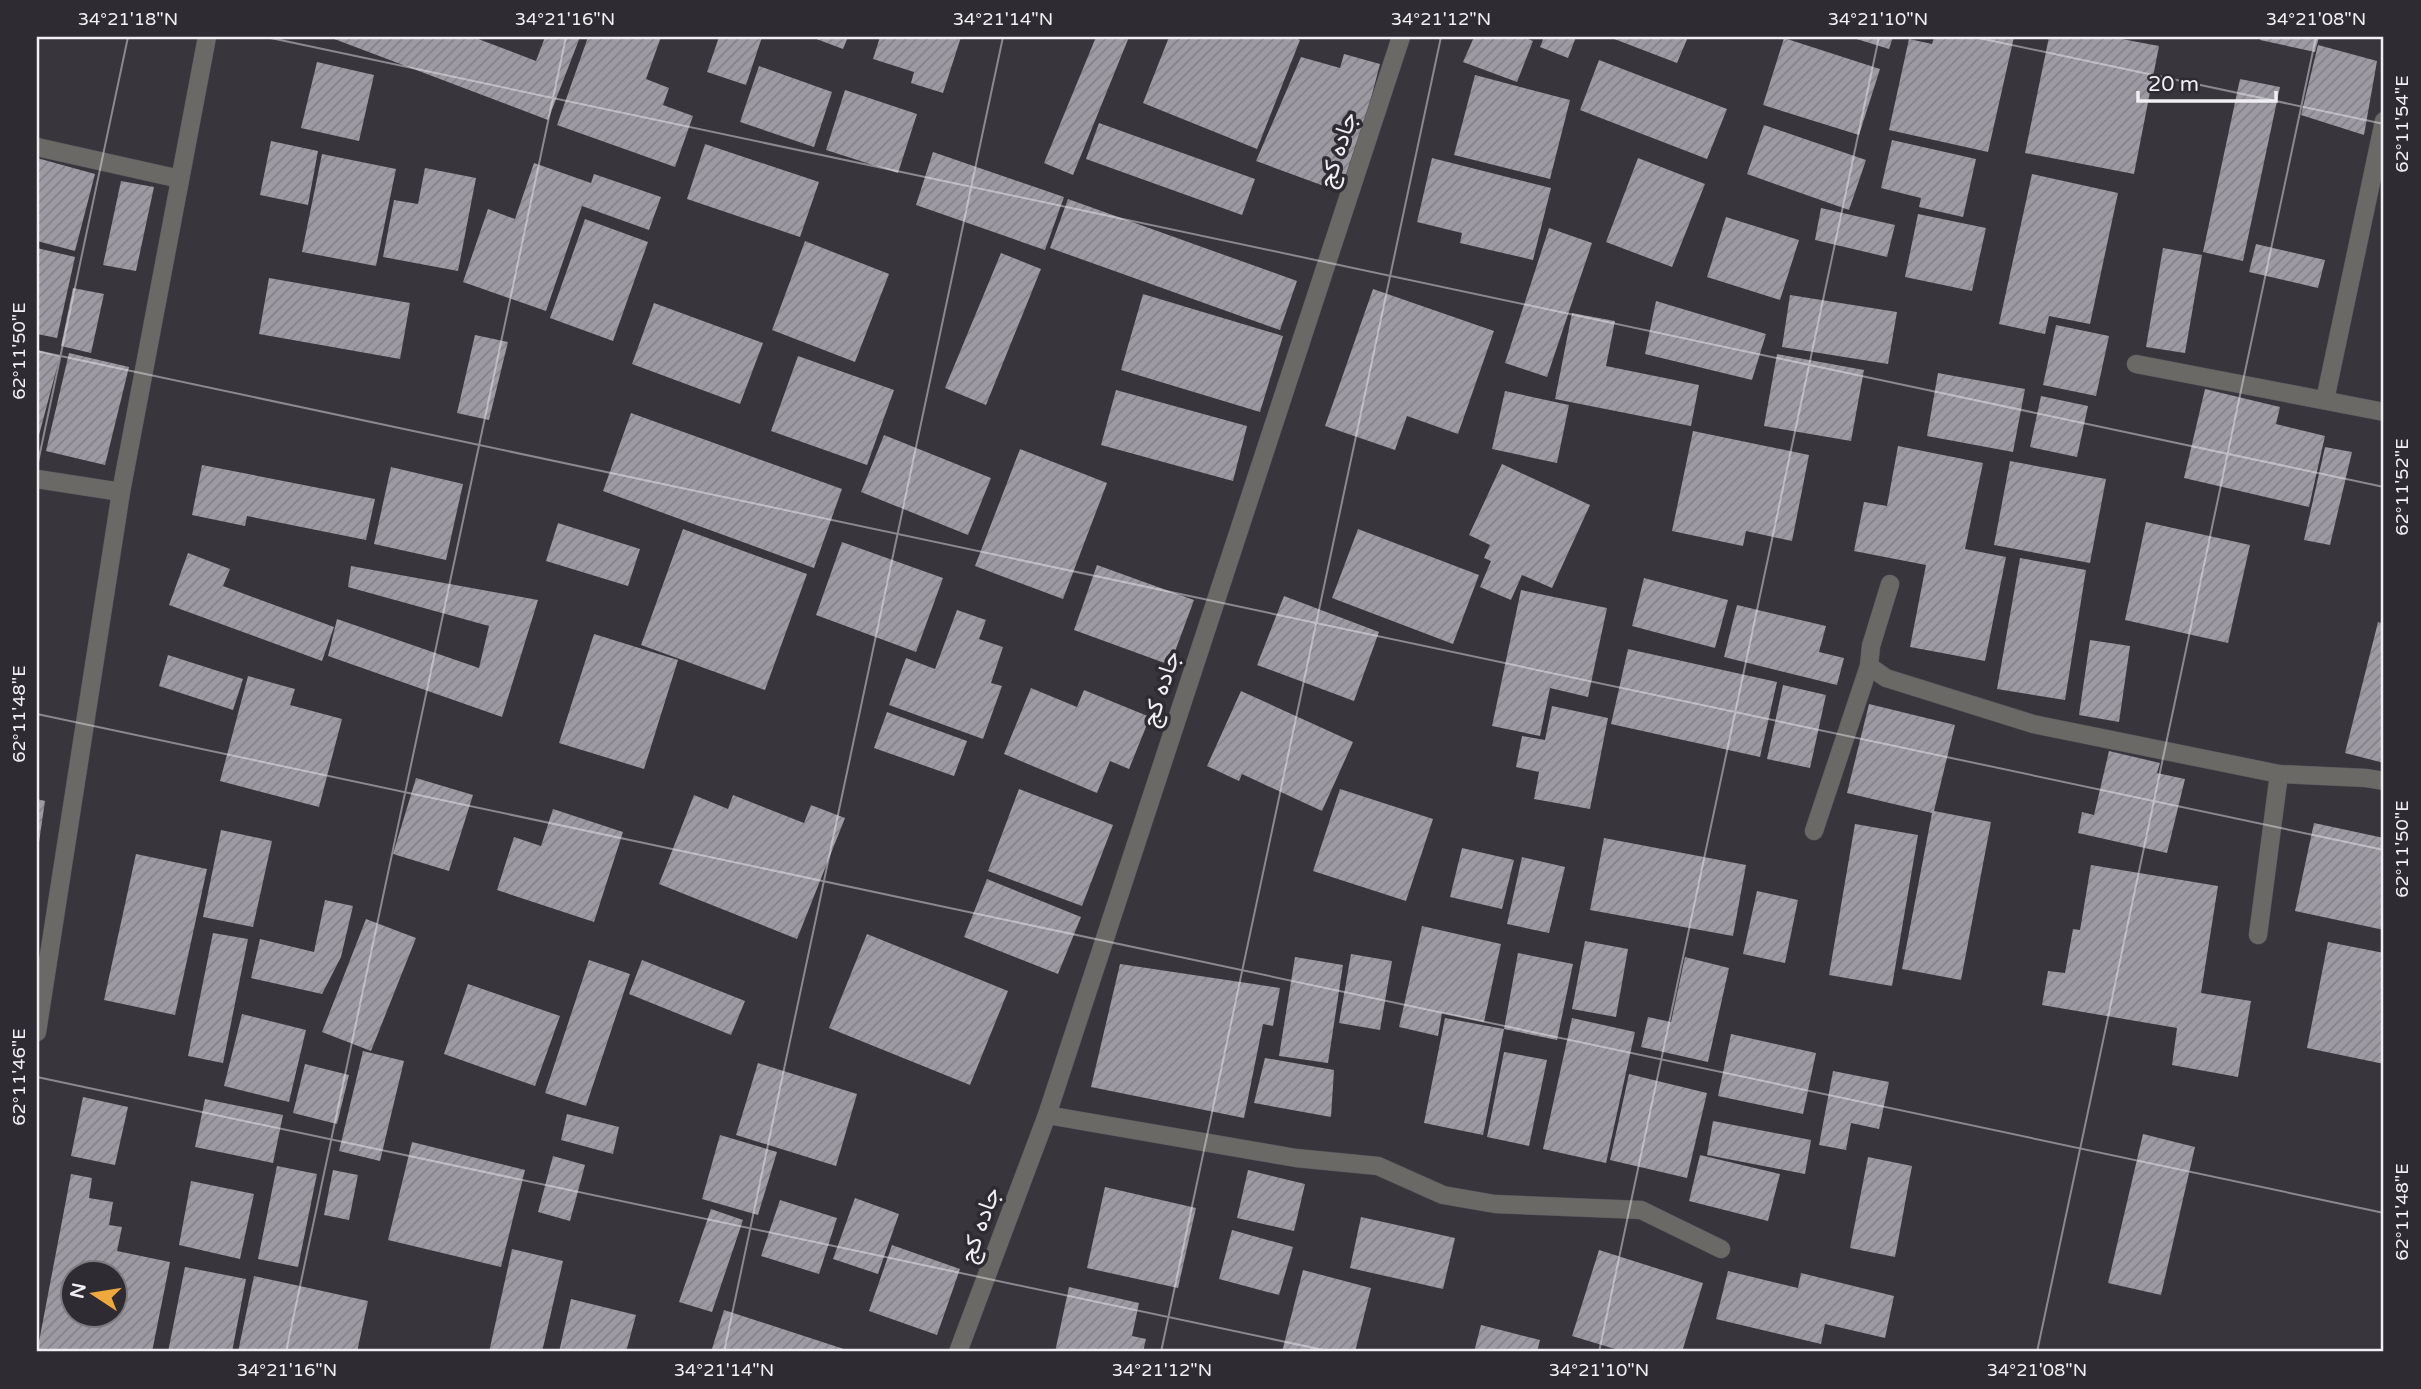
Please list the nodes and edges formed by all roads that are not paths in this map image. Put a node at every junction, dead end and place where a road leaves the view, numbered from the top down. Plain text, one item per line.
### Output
1 (207, 37) edge
2 (1401, 37) edge
3 (2384, 121) edge
4 (37, 147) edge
5 (180, 179) junction
6 (2136, 364) dead end
7 (2325, 400) junction
8 (2384, 412) edge
9 (37, 478) edge
10 (121, 492) junction
11 (1890, 584) dead end
12 (1869, 666) junction
13 (2279, 774) junction
14 (2384, 781) edge
15 (1814, 831) dead end
16 (2258, 935) dead end
17 (37, 1032) edge
18 (1047, 1115) junction
19 (1721, 1249) dead end
20 (958, 1352) edge

1 - 5 street
2 - 18 street, جاده کج
3 - 7 street
4 - 5 street
5 - 10 street
6 - 7 street
7 - 8 street
9 - 10 street
10 - 17 street
11 - 12 street
12 - 13 street
12 - 15 street
13 - 14 street
13 - 16 street
18 - 19 street
18 - 20 street, جاده کج

